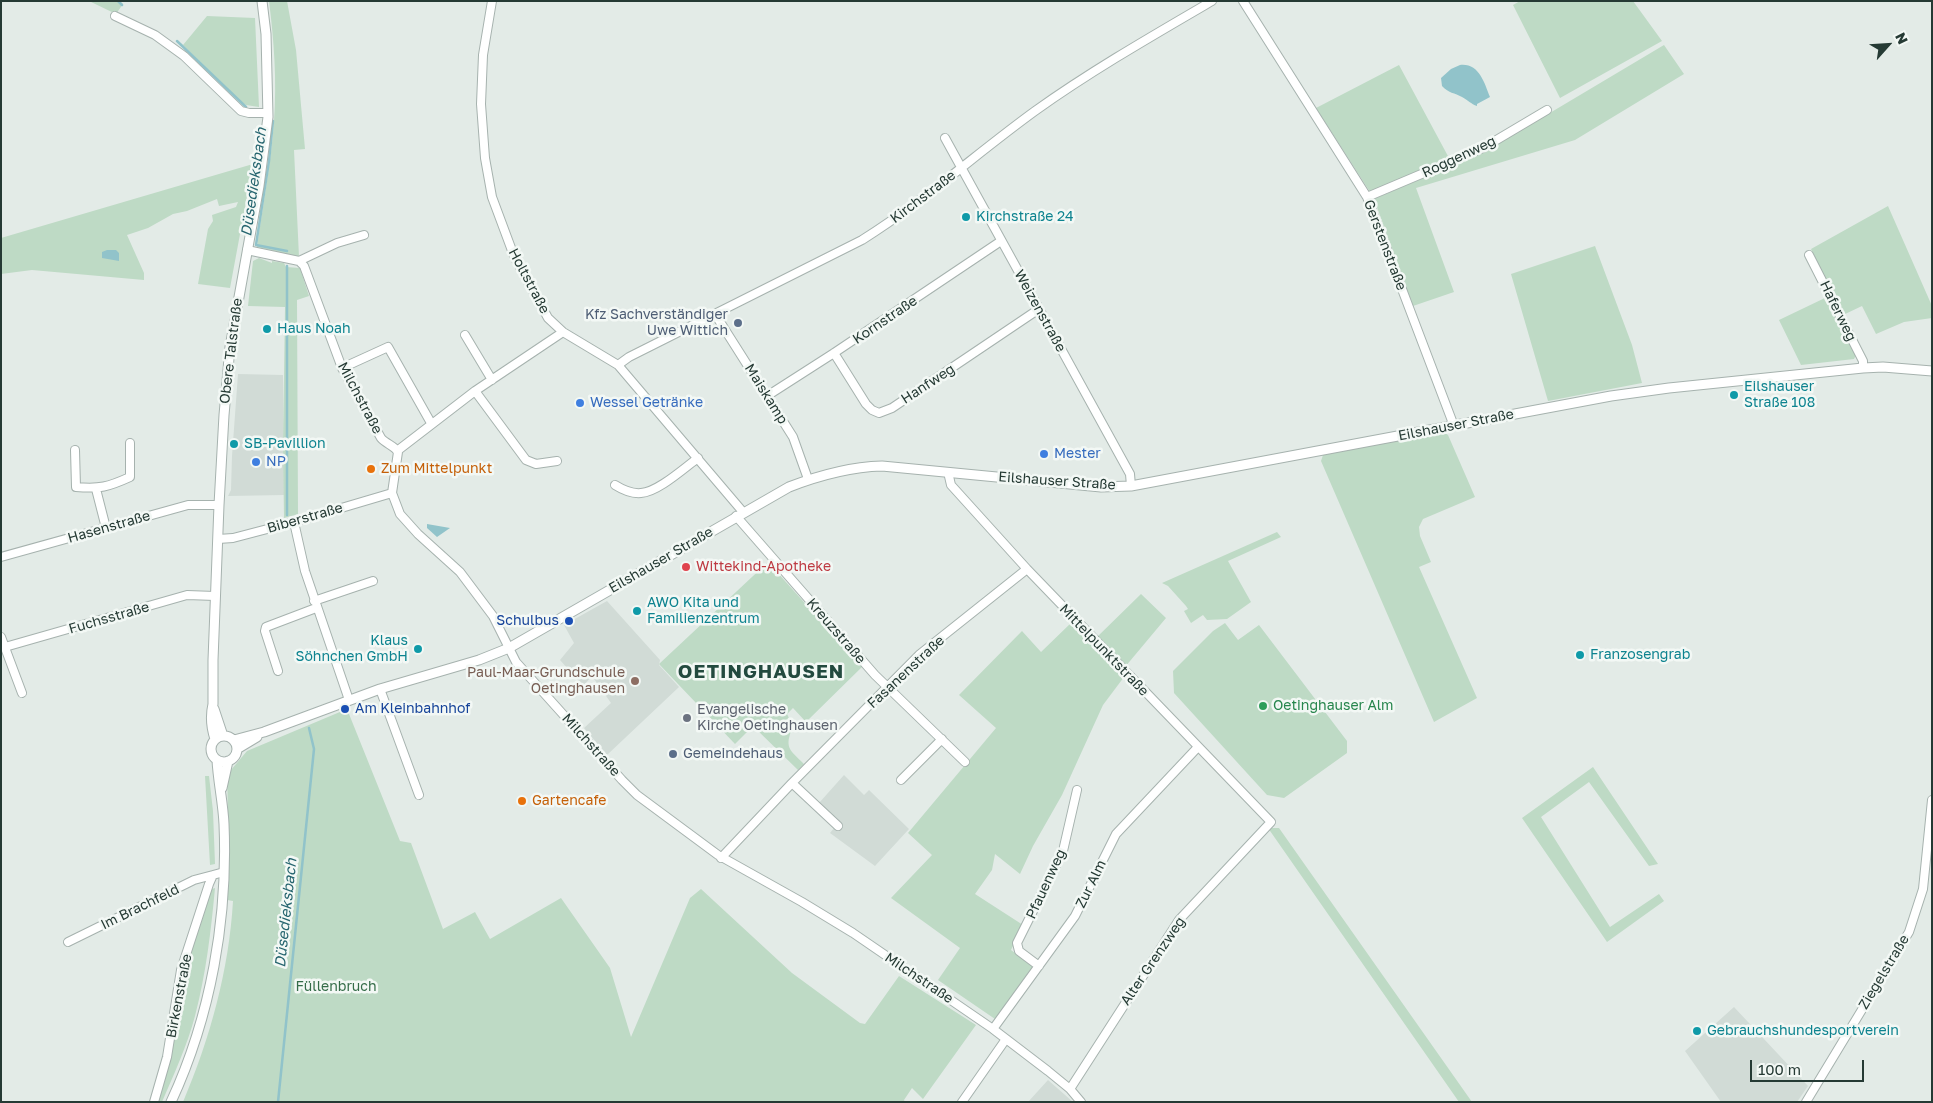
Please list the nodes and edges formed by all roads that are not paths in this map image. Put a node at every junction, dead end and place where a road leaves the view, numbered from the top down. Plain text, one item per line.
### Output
1 (262, 1) edge
2 (492, 1) edge
3 (1212, 1) edge
4 (1243, 1) edge
5 (115, 16) dead end
6 (1547, 110) dead end
7 (268, 113) junction
8 (945, 138) dead end
9 (961, 168) junction
10 (1367, 197) junction
11 (364, 235) dead end
12 (1001, 242) junction
13 (247, 250) junction
14 (1809, 255) dead end
15 (299, 261) junction
16 (1038, 309) junction
17 (715, 314) junction
18 (563, 332) junction
19 (466, 335) dead end
20 (834, 354) junction
21 (618, 365) junction
22 (342, 368) junction
23 (1863, 368) junction
24 (1932, 371) edge
25 (492, 380) junction
26 (475, 391) junction
27 (767, 396) junction
28 (431, 423) junction
29 (1454, 426) junction
30 (130, 443) dead end
31 (74, 450) dead end
32 (397, 450) junction
33 (698, 458) junction
34 (557, 461) dead end
35 (948, 472) junction
36 (808, 479) junction
37 (615, 485) dead end
38 (1131, 486) junction
39 (96, 489) junction
40 (392, 493) junction
41 (219, 505) junction
42 (740, 514) junction
43 (294, 522) junction
44 (106, 528) junction
45 (218, 539) junction
46 (1, 557) edge
47 (1027, 569) junction
48 (373, 581) dead end
49 (215, 596) junction
50 (315, 604) junction
51 (1, 637) edge
52 (5, 647) junction
53 (509, 648) junction
54 (278, 671) dead end
55 (887, 687) junction
56 (380, 689) junction
57 (22, 693) dead end
58 (349, 700) junction
59 (219, 738) junction
60 (942, 739) junction
61 (235, 745) junction
62 (1198, 746) junction
63 (217, 760) junction
64 (228, 761) junction
65 (965, 762) dead end
66 (901, 780) dead end
67 (792, 783) junction
68 (1077, 790) dead end
69 (222, 794) junction
70 (420, 794) dead end
71 (1932, 800) edge
72 (1270, 822) joint
73 (838, 826) dead end
74 (722, 858) junction
75 (224, 872) junction
76 (213, 875) junction
77 (68, 942) dead end
78 (1040, 966) junction
79 (993, 1029) junction
80 (1006, 1039) junction
81 (1070, 1089) junction
82 (154, 1102) edge
83 (171, 1102) edge
84 (962, 1102) edge
85 (1081, 1102) edge
86 (1806, 1102) edge

1 - 7 street, Obere Talstraße
2 - 18 street, Holtstraße
3 - 9 street, Kirchstraße
4 - 10 street, Gerstenstraße
5 - 7 street
6 - 10 street, Roggenweg
7 - 13 street, Obere Talstraße
8 - 9 street, Weizenstraße
9 - 12 street, Weizenstraße
9 - 17 street, Kirchstraße
10 - 29 street, Gerstenstraße
11 - 15 street
12 - 16 street, Weizenstraße
12 - 20 street, Kornstraße
13 - 15 street
13 - 41 street, Obere Talstraße
14 - 23 street, Haferweg
15 - 22 street, Milchstraße
16 - 20 street, Hanfweg
16 - 38 street, Weizenstraße
17 - 21 street, Kirchstraße
17 - 27 street, Maiskamp
18 - 21 street, Holtstraße
18 - 25 street
19 - 25 street
20 - 27 street, Kornstraße
21 - 33 street, Holtstraße
22 - 28 street
22 - 32 street, Milchstraße
23 - 24 street, Eilshauser Straße
23 - 29 street, Eilshauser Straße
25 - 26 street
26 - 28 street
26 - 34 street
27 - 36 street, Maiskamp
28 - 32 street
29 - 38 street, Eilshauser Straße
30 - 39 street
31 - 39 street
32 - 40 street
33 - 37 street
33 - 42 street, Holtstraße
35 - 36 street, Eilshauser Straße
35 - 38 street, Eilshauser Straße
35 - 47 street, Mittelpunktstraße
36 - 42 street, Eilshauser Straße
39 - 44 street
40 - 43 street, Biberstraße
40 - 53 street, Milchstraße
41 - 44 street, Hasenstraße
41 - 45 street, Obere Talstraße
42 - 53 street, Eilshauser Straße
42 - 55 street, Kreuzstraße
43 - 45 street, Biberstraße
43 - 50 street
44 - 46 street, Hasenstraße
45 - 49 street, Obere Talstraße
47 - 55 street, Fasanenstraße
47 - 62 street, Mittelpunktstraße
48 - 50 street
49 - 52 street, Fuchsstraße
49 - 59 street, Obere Talstraße
50 - 54 street
50 - 58 street
51 - 52 street
52 - 57 street
53 - 56 street, Eilshauser Straße
53 - 74 street, Milchstraße
55 - 60 street, Kreuzstraße
55 - 67 street, Fasanenstraße
56 - 58 street, Eilshauser Straße
56 - 70 street
58 - 61 street, Eilshauser Straße
59 - 61 street
59 - 63 street
60 - 65 street, Kreuzstraße
60 - 66 street
61 - 64 street
62 - 72 street, Mittelpunktstraße
62 - 78 street, Zur Alm
63 - 64 street
63 - 69 street, Birkenstraße
64 - 69 street, Birkenstraße
67 - 73 street
67 - 74 street, Fasanenstraße
68 - 78 street, Pfauenweg
69 - 75 street, Birkenstraße
71 - 86 street, Ziegelstraße
72 - 81 street, Alter Grenzweg
74 - 79 street, Milchstraße
75 - 76 street
75 - 83 street, Birkenstraße
76 - 77 street, Im Brachfeld
76 - 82 street, Birkenstraße
78 - 79 street, Zur Alm
79 - 80 street, Milchstraße
80 - 81 street, Milchstraße
80 - 84 street
81 - 85 street, Milchstraße

